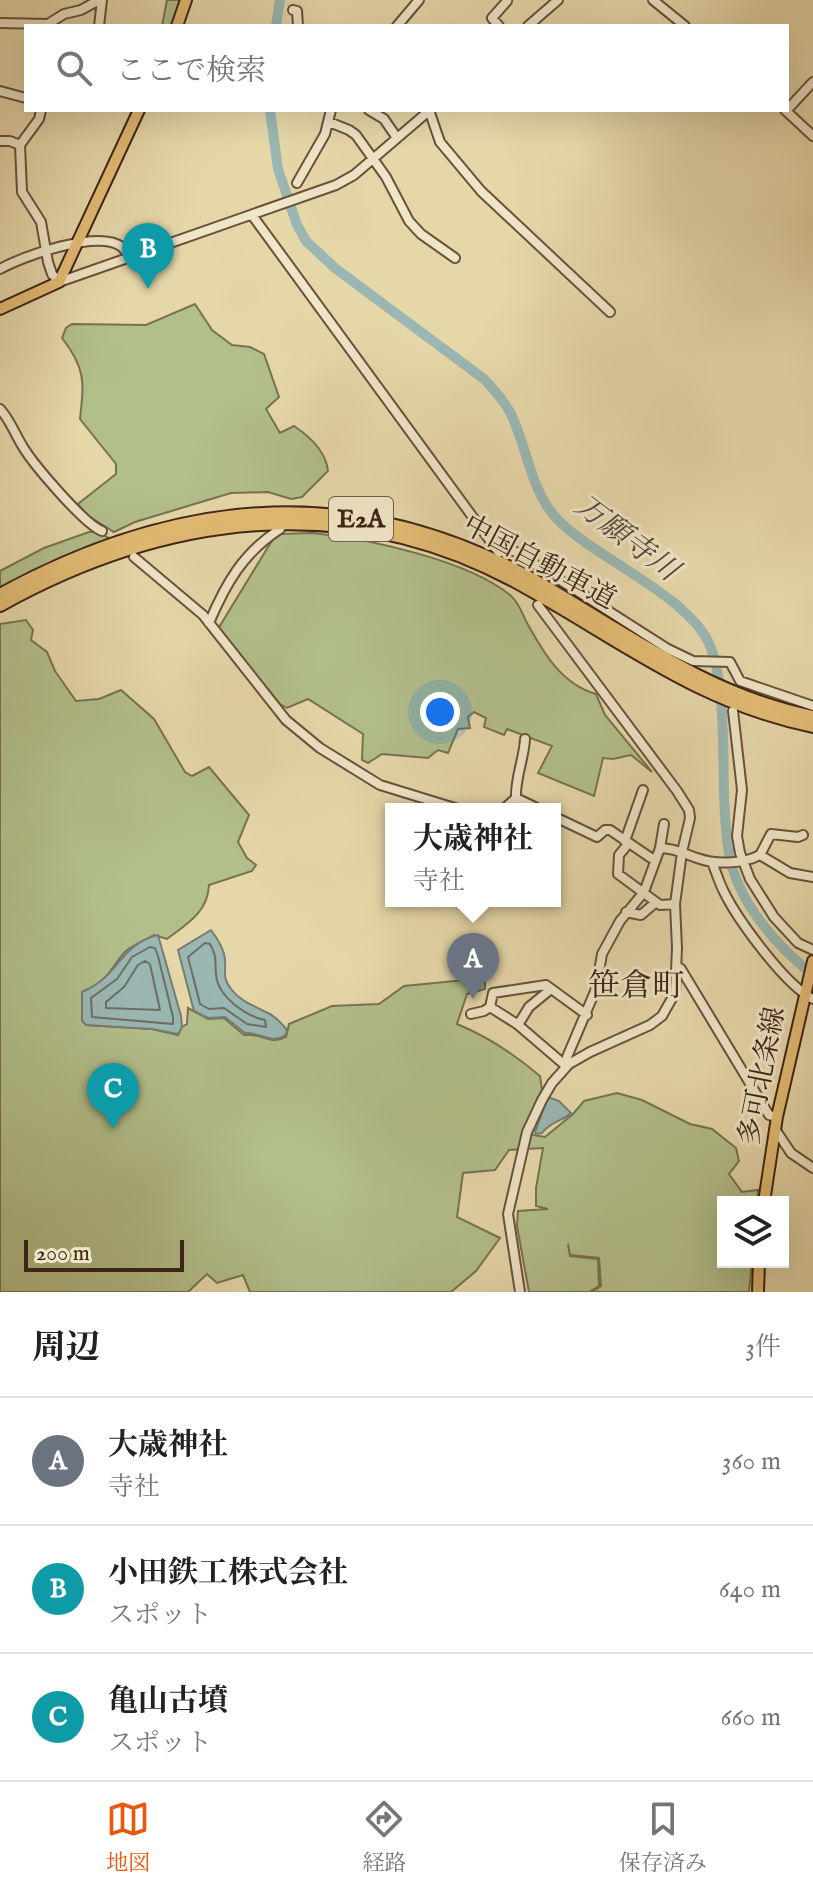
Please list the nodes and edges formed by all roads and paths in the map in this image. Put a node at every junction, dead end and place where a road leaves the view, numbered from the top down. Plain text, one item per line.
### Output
1 (100, 0) edge
2 (186, 0) edge
3 (419, 0) edge
4 (558, 0) edge
5 (653, 0) edge
6 (507, 1) edge
7 (293, 10) dead end
8 (0, 23) edge
9 (24, 24) edge
10 (48, 24) edge
11 (99, 24) edge
12 (178, 24) edge
13 (298, 24) edge
14 (400, 24) edge
15 (497, 24) edge
16 (530, 24) edge
17 (683, 24) edge
18 (813, 82) edge
19 (0, 91) edge
20 (24, 97) edge
21 (789, 107) edge
22 (41, 112) edge
23 (138, 112) edge
24 (331, 112) edge
25 (372, 112) edge
26 (427, 112) edge
27 (430, 112) edge
28 (786, 112) edge
29 (329, 122) junction
30 (813, 136) edge
31 (397, 138) junction
32 (0, 141) edge
33 (20, 145) junction
34 (374, 158) junction
35 (297, 183) dead end
36 (252, 215) junction
37 (77, 244) junction
38 (46, 250) junction
39 (130, 258) junction
40 (455, 258) dead end
41 (0, 269) edge
42 (59, 282) junction
43 (0, 309) edge
44 (610, 312) dead end
45 (0, 409) edge
46 (280, 529) dead end
47 (102, 531) dead end
48 (134, 557) dead end
49 (0, 595) edge
50 (0, 605) edge
51 (538, 605) dead end
52 (209, 623) junction
53 (698, 683) junction
54 (734, 703) junction
55 (813, 706) edge
56 (813, 717) edge
57 (813, 726) edge
58 (525, 739) dead end
59 (643, 790) dead end
60 (516, 798) junction
61 (438, 803) edge
62 (511, 803) edge
63 (526, 803) edge
64 (561, 820) edge
65 (664, 824) dead end
66 (803, 835) dead end
67 (627, 842) junction
68 (660, 848) junction
69 (682, 852) junction
70 (760, 855) junction
71 (656, 858) junction
72 (741, 861) junction
73 (714, 862) junction
74 (813, 877) edge
75 (644, 892) junction
76 (658, 904) junction
77 (675, 904) junction
78 (626, 912) junction
79 (644, 919) dead end
80 (813, 950) edge
81 (813, 961) edge
82 (677, 966) junction
83 (551, 989) junction
84 (807, 994) edge
85 (490, 1007) junction
86 (471, 1014) dead end
87 (587, 1015) junction
88 (518, 1025) junction
89 (568, 1065) junction
90 (777, 1117) junction
91 (775, 1129) junction
92 (813, 1168) edge
93 (765, 1196) edge
94 (759, 1268) edge
95 (520, 1292) edge
96 (758, 1292) edge

1 - 10 street
1 - 11 street
2 - 12 main road
3 - 14 street
4 - 16 street
5 - 17 street
6 - 15 street
7 - 13 street
8 - 9 street
18 - 21 street
19 - 20 street
22 - 33 street
23 - 37 main road
24 - 29 street
25 - 31 street
26 - 31 street
27 - 44 street
28 - 30 street
29 - 34 street
29 - 35 street
31 - 34 street
32 - 33 street
33 - 38 street
34 - 36 street
34 - 40 street
36 - 39 street
36 - 55 street
37 - 38 street
37 - 39 street
37 - 42 main road
38 - 41 street
38 - 42 street
39 - 42 street
42 - 43 main road
45 - 47 street
46 - 52 street
48 - 52 street
49 - 53 highway, 中国自動車道 / E2A
50 - 53 highway, 中国自動車道 / E2A
51 - 69 street
52 - 61 street
53 - 54 highway, 中国自動車道 / E2A
54 - 56 highway, 中国自動車道 / E2A
54 - 57 highway, 中国自動車道 / E2A
54 - 72 street
58 - 60 street
59 - 67 street
60 - 62 street
60 - 63 street
64 - 67 street
65 - 68 street
66 - 70 street
67 - 71 street
67 - 75 street
68 - 69 street
68 - 71 street
69 - 73 street
69 - 77 street
70 - 72 street
70 - 74 street
71 - 75 street
72 - 73 street
72 - 80 street
73 - 84 street
75 - 76 street
75 - 78 street
76 - 77 street
76 - 78 street
76 - 79 street
77 - 82 street
78 - 87 street
81 - 84 main road, 多可北条線
82 - 89 street
82 - 90 street
83 - 85 street
83 - 87 street
83 - 88 street
84 - 90 main road, 多可北条線
85 - 86 street
85 - 88 street
87 - 89 street
88 - 89 street
89 - 95 street
90 - 91 main road, 多可北条線
91 - 92 street
91 - 93 main road, 多可北条線
94 - 96 main road

